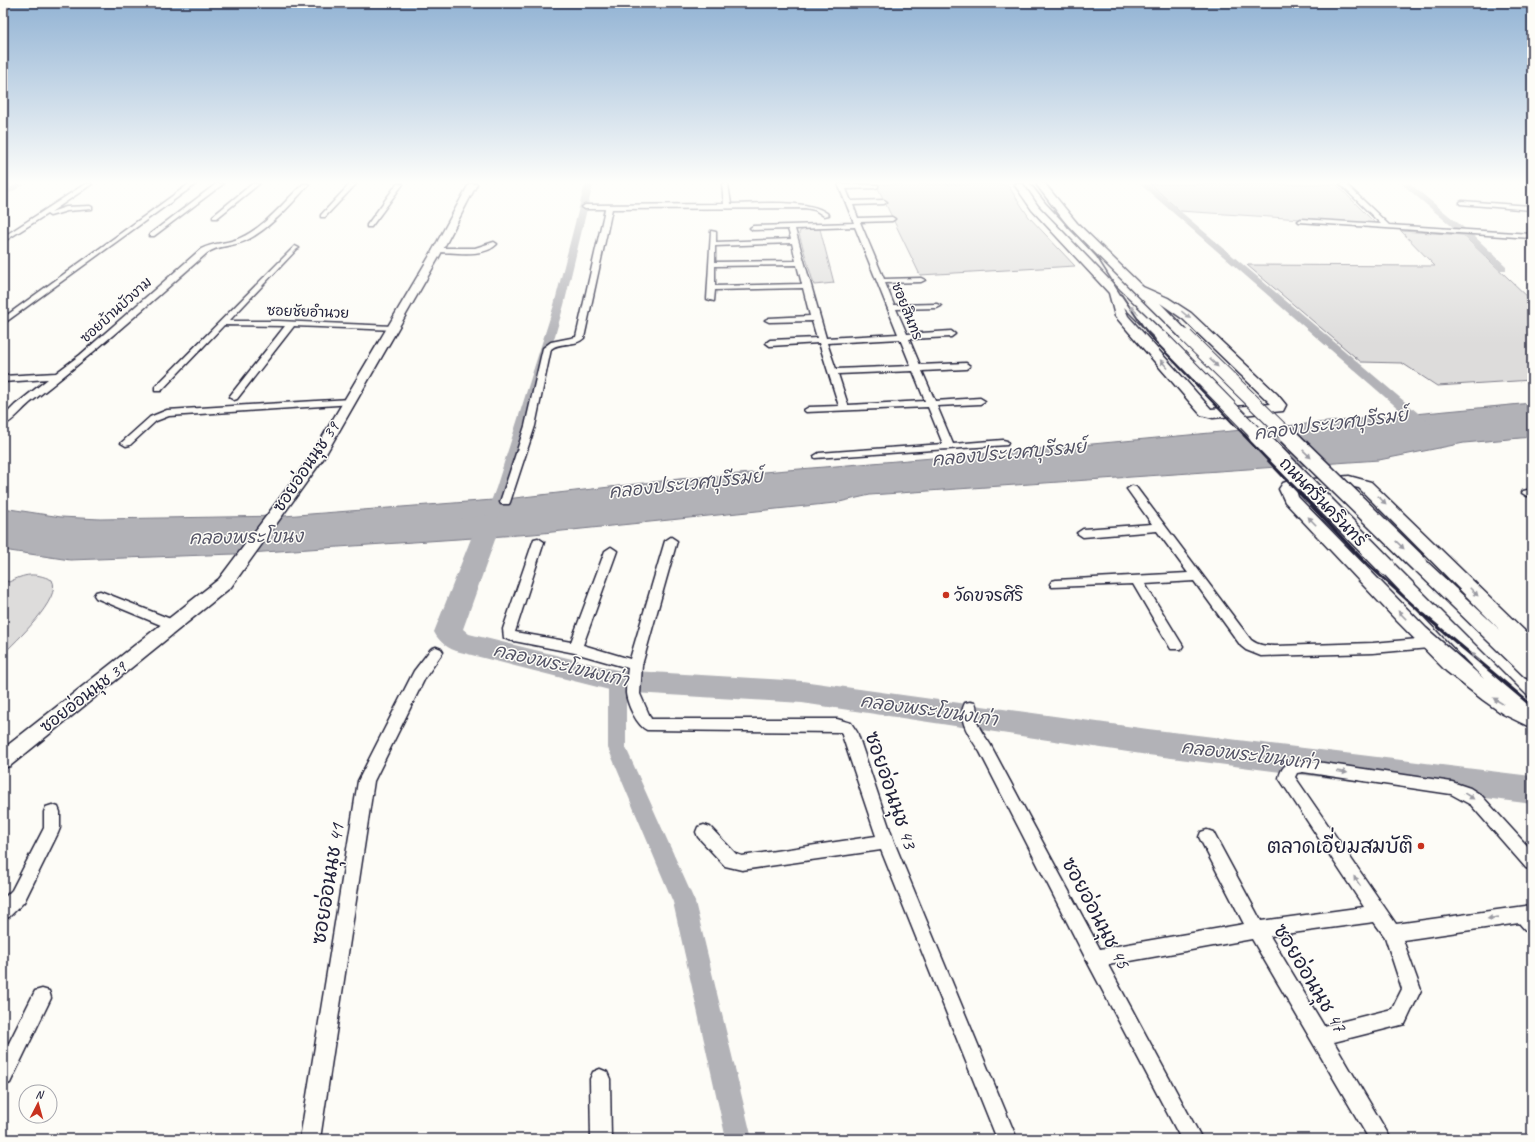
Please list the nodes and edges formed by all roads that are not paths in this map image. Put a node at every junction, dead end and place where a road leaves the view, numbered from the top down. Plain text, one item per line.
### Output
1 (120, 237) edge
2 (246, 237) edge
3 (444, 237) edge
4 (602, 237) edge
5 (713, 237) edge
6 (794, 237) edge
7 (863, 237) edge
8 (1063, 237) edge
9 (1086, 237) edge
10 (795, 241) junction
11 (494, 244) dead end
12 (712, 244) junction
13 (295, 248) dead end
14 (436, 253) junction
15 (470, 257) dead end
16 (801, 263) junction
17 (712, 264) junction
18 (921, 280) dead end
19 (880, 281) junction
20 (808, 286) junction
21 (711, 288) junction
22 (1140, 290) junction
23 (1116, 292) junction
24 (711, 299) dead end
25 (937, 306) dead end
26 (891, 308) junction
27 (816, 318) junction
28 (769, 320) dead end
29 (3, 322) edge
30 (222, 323) junction
31 (291, 324) junction
32 (393, 328) junction
33 (951, 334) dead end
34 (903, 337) junction
35 (824, 341) junction
36 (770, 343) dead end
37 (966, 366) dead end
38 (915, 368) junction
39 (833, 372) junction
40 (58, 376) junction
41 (3, 379) edge
42 (158, 389) dead end
43 (234, 397) dead end
44 (980, 401) dead end
45 (350, 402) junction
46 (930, 403) junction
47 (844, 408) junction
48 (809, 410) dead end
49 (3, 422) edge
50 (126, 443) dead end
51 (1003, 443) dead end
52 (949, 447) junction
53 (820, 456) dead end
54 (1132, 489) dead end
55 (505, 502) dead end
56 (1160, 527) junction
57 (1083, 533) dead end
58 (671, 541) dead end
59 (538, 542) dead end
60 (611, 551) dead end
61 (1197, 577) junction
62 (1137, 581) junction
63 (1056, 584) dead end
64 (100, 595) dead end
65 (173, 625) junction
66 (1429, 643) junction
67 (1176, 646) dead end
68 (575, 648) junction
69 (1532, 650) edge
70 (436, 652) dead end
71 (1532, 672) edge
72 (634, 679) junction
73 (1532, 715) edge
74 (970, 716) dead end
75 (1532, 720) edge
76 (3, 760) edge
77 (52, 812) dead end
78 (704, 832) dead end
79 (1207, 837) dead end
80 (886, 842) junction
81 (1532, 863) edge
82 (3, 911) edge
83 (1379, 913) junction
84 (1529, 917) edge
85 (1256, 930) junction
86 (1392, 933) junction
87 (1095, 959) junction
88 (42, 998) dead end
89 (1320, 1036) junction
90 (3, 1076) edge
91 (600, 1079) dead end
92 (310, 1139) edge
93 (601, 1139) edge
94 (1007, 1139) edge
95 (1192, 1139) edge
96 (1381, 1139) edge

1 - 29 street
2 - 40 street, ซอยบ้านบัวงาม
3 - 14 street, ซอยอ่อนนุช 39
4 - 55 street
5 - 12 street
6 - 10 street
7 - 19 street, ซอยสินทร
8 - 23 main road, ถนนศรีนครินทร์
9 - 22 main road, ถนนศรีนครินทร์
10 - 12 street
10 - 16 street
11 - 14 street
12 - 17 street
13 - 30 street, ซอยชัยอำนวย
14 - 15 street
14 - 32 street, ซอยอ่อนนุช 39
16 - 17 street
16 - 20 street
17 - 21 street
18 - 19 street
19 - 26 street, ซอยสินทร
20 - 21 street
20 - 27 street
21 - 24 street
22 -> 23 main road
22 -> 71 main road, ถนนศรีนครินทร์, bridge
73 -> 23 main road, ถนนศรีนครินทร์, bridge
25 - 26 street
26 - 34 street, ซอยสินทร
27 - 28 street
27 - 35 street
30 - 31 street, ซอยชัยอำนวย
30 - 42 street, ซอยชัยอำนวย
31 - 32 street, ซอยชัยอำนวย
31 - 43 street
32 - 45 street, ซอยอ่อนนุช 39
33 - 34 street
34 - 35 street
34 - 38 street, ซอยสินทร
35 - 36 street
35 - 39 street
37 - 38 street
38 - 39 street
38 - 46 street, ซอยสินทร
39 - 47 street
40 - 41 street
40 - 49 street, ซอยบ้านบัวงาม
44 - 46 street
45 - 50 street
45 - 65 street, ซอยอ่อนนุช 39
46 - 47 street
46 - 52 street, ซอยสินทร
47 - 48 street
51 - 52 street
52 - 53 street
54 - 56 street
56 - 57 street
56 - 61 street
58 - 72 street
59 - 68 street
60 - 68 street
61 - 62 street
61 - 66 street
62 - 63 street
62 - 67 street
64 - 65 street
65 - 76 street, ซอยอ่อนนุช 39
66 -> 69 main road
75 -> 66 main road
68 - 72 street
70 - 92 street, ซอยอ่อนนุช 41
72 - 80 street, ซอยอ่อนนุช 43
74 - 87 street, ซอยอ่อนนุช 45
77 - 82 street
78 - 80 street
79 - 85 street, ซอยอ่อนนุช 47
80 - 94 street, ซอยอ่อนนุช 43
83 -> 81 street
83 - 85 street
83 - 86 street
84 -> 86 street
85 - 87 street
85 - 89 street, ซอยอ่อนนุช 47
86 - 89 street
87 - 95 street, ซอยอ่อนนุช 45
88 - 90 street
89 - 96 street, ซอยอ่อนนุช 47
91 - 93 street

